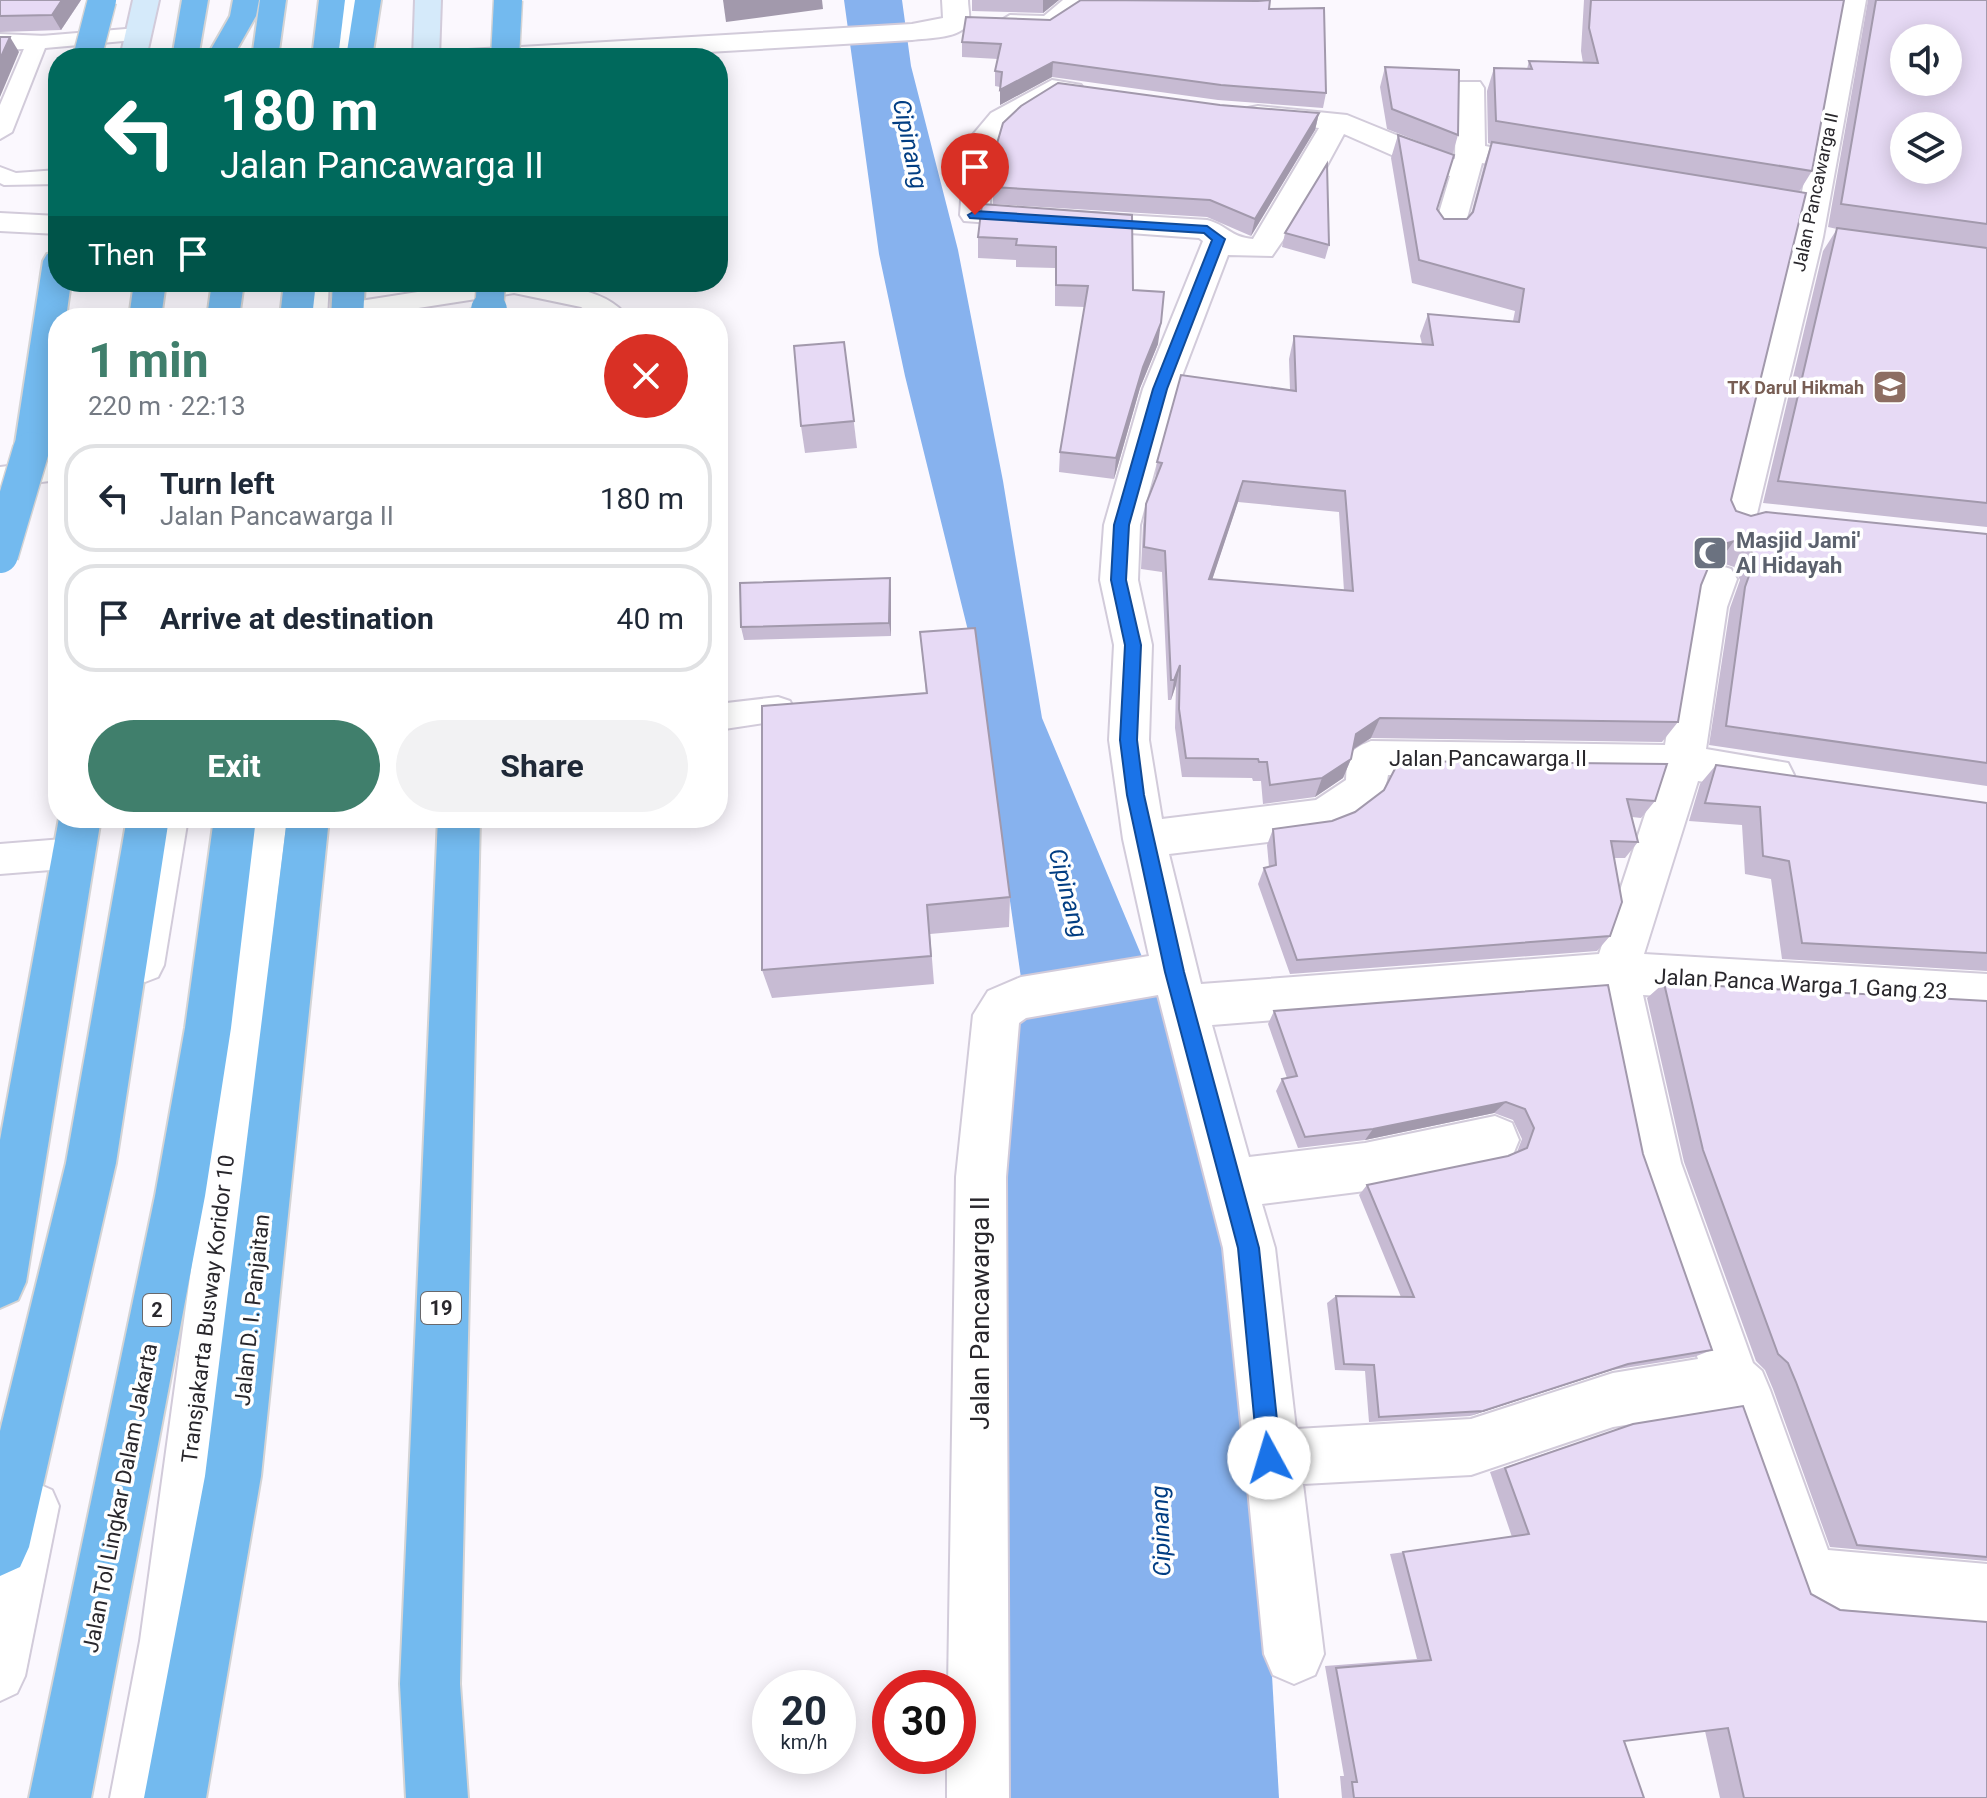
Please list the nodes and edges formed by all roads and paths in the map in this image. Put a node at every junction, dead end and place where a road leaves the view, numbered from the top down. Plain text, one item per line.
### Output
1 (102, 0) edge
2 (146, 0) edge
3 (195, 0) edge
4 (246, 0) edge
5 (273, 0) edge
6 (282, 0) edge
7 (332, 0) edge
8 (347, 0) edge
9 (368, 0) edge
10 (386, 0) edge
11 (428, 0) edge
12 (508, 0) edge
13 (1127, 0) edge
14 (1142, 0) edge
15 (1853, 0) edge
16 (1157, 1) edge
17 (956, 10) edge
18 (1045, 24) junction
19 (0, 42) edge
20 (89, 48) edge
21 (135, 48) edge
22 (187, 48) edge
23 (225, 48) edge
24 (266, 48) edge
25 (275, 48) edge
26 (326, 48) edge
27 (341, 48) edge
28 (361, 48) edge
29 (383, 48) edge
30 (426, 48) edge
31 (506, 48) edge
32 (638, 48) edge
33 (48, 52) edge
34 (33, 53) junction
35 (48, 57) edge
36 (1046, 67) junction
37 (1470, 88) dead end
38 (1101, 95) edge
39 (1231, 112) edge
40 (1337, 121) junction
41 (0, 132) edge
42 (1468, 162) junction
43 (1548, 165) edge
44 (0, 174) edge
45 (48, 178) edge
46 (1781, 203) edge
47 (0, 222) edge
48 (48, 224) edge
49 (1819, 229) junction
50 (1448, 233) edge
51 (1218, 245) junction
52 (453, 292) edge
53 (547, 292) edge
54 (348, 304) edge
55 (600, 308) edge
56 (48, 331) edge
57 (48, 471) edge
58 (0, 477) edge
59 (1749, 520) edge
60 (0, 555) edge
61 (1718, 579) dead end
62 (778, 710) edge
63 (728, 716) edge
64 (1683, 762) junction
65 (1807, 780) edge
66 (146, 828) edge
67 (169, 828) edge
68 (234, 828) edge
69 (269, 828) edge
70 (307, 828) edge
71 (459, 828) edge
72 (78, 835) edge
73 (1144, 839) junction
74 (0, 859) edge
75 (1615, 973) junction
76 (1168, 985) junction
77 (1987, 995) edge
78 (1495, 1140) dead end
79 (1234, 1183) junction
80 (0, 1282) edge
81 (1732, 1381) junction
82 (1269, 1458) junction
83 (0, 1547) edge
84 (1987, 1593) edge
85 (1294, 1654) dead end
86 (0, 1676) edge
87 (60, 1798) edge
88 (136, 1798) edge
89 (175, 1798) edge
90 (437, 1798) edge
91 (978, 1798) edge

1 - 20 highway, bridge
2 - 21 street
3 - 22 highway
4 - 23 highway
5 - 24 highway
6 - 25 lane
7 - 26 highway
8 - 27 lane
9 - 28 highway
10 - 29 highway
11 - 30 street
12 - 31 highway, bridge
13 - 18 street
14 - 16 street
15 - 49 street, Jalan Pancawarga II
17 - 18 street
17 - 32 street
18 - 36 street
19 - 34 street
33 - 34 lane
34 - 35 lane
34 - 41 lane
36 - 38 street
36 - 51 street
37 - 42 street
39 - 40 street
40 - 42 street
40 - 51 street
42 - 43 street
42 - 50 street
44 - 45 lane
46 - 49 street
47 - 48 street
49 - 59 street, Jalan Pancawarga II
51 - 73 street
52 - 54 lane
53 - 55 lane
56 - 60 highway, bridge
57 - 58 lane
61 - 64 street
62 - 63 lane
64 - 65 street
64 - 73 street, Jalan Pancawarga II
64 - 75 street
66 - 83 highway
67 - 86 lane
68 - 87 highway, Jalan Tol Lingkar Dalam Jakarta / 2
69 - 88 lane, Transjakarta Busway Koridor 10
70 - 89 highway, Jalan D. I. Panjaitan
71 - 90 highway, 19
72 - 74 lane
72 - 80 highway
73 - 76 street
75 - 76 street, Jalan Panca Warga 1 Gang 23
75 - 77 street, Jalan Panca Warga 1 Gang 23
75 - 81 street
76 - 79 street
76 - 91 street, Jalan Pancawarga II
78 - 79 street
79 - 82 street
81 - 82 street
81 - 84 street
82 - 85 street

